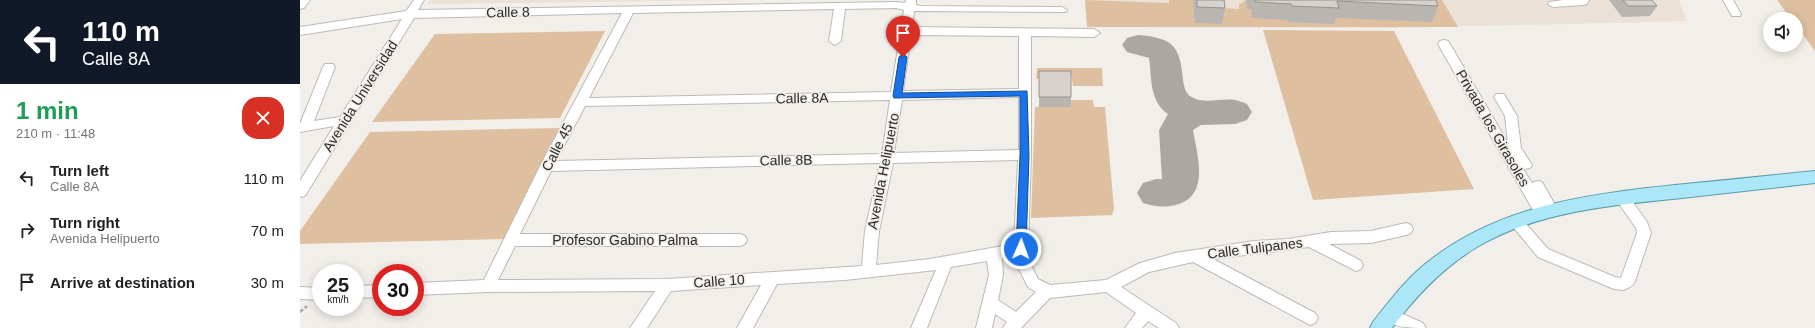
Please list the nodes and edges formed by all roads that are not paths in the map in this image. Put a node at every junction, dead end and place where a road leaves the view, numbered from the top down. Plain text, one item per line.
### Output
1 (305, 0) edge
2 (419, 0) edge
3 (1584, 0) edge
4 (1728, 0) edge
5 (910, 4) edge
6 (1553, 4) dead end
7 (300, 6) edge
8 (840, 6) junction
9 (629, 10) junction
10 (1062, 10) dead end
11 (410, 14) junction
12 (1736, 14) dead end
13 (300, 31) edge
14 (907, 31) junction
15 (1025, 32) junction
16 (1094, 33) dead end
17 (835, 40) dead end
18 (1444, 44) dead end
19 (329, 67) dead end
20 (1024, 93) junction
21 (897, 96) junction
22 (1500, 97) dead end
23 (580, 102) junction
24 (346, 120) junction
25 (303, 128) edge
26 (1025, 155) junction
27 (887, 158) junction
28 (547, 166) junction
29 (1815, 177) edge
30 (300, 192) edge
31 (1622, 198) junction
32 (1547, 211) junction
33 (1514, 221) junction
34 (1406, 229) dead end
35 (510, 240) junction
36 (740, 240) dead end
37 (1310, 241) junction
38 (1021, 249) junction
39 (994, 254) junction
40 (1194, 256) junction
41 (946, 262) junction
42 (1356, 266) dead end
43 (869, 271) junction
44 (773, 278) junction
45 (667, 285) junction
46 (488, 286) junction
47 (1108, 286) junction
48 (424, 289) edge
49 (1047, 291) junction
50 (300, 293) edge
51 (312, 294) edge
52 (991, 304) junction
53 (1146, 311) junction
54 (1310, 318) dead end
55 (1384, 321) edge
56 (1014, 325) edge
57 (638, 328) edge
58 (745, 328) edge
59 (919, 328) edge
60 (984, 328) edge
61 (1133, 328) edge
62 (1171, 328) edge
63 (1418, 328) edge

1 - 7 street
2 - 11 street, Avenida Universidad
3 - 6 street
4 - 12 street
5 - 8 street, Calle 8
5 - 10 street, Calle 8
5 - 14 street, Avenida Helipuerto
8 - 9 street, Calle 8
8 - 17 street
9 - 11 street, Calle 8
9 - 23 street, Calle 45
11 - 13 street, Calle 8
11 - 24 street, Avenida Universidad
14 - 15 street
14 - 21 street, Avenida Helipuerto
15 - 16 street
15 - 20 street
18 - 32 street, Privada los Girasoles
19 - 25 street
20 - 21 street, Calle 8A
20 - 26 street
21 - 23 street, Calle 8A
21 - 27 street, Avenida Helipuerto
22 - 32 street
23 - 28 street, Calle 45
24 - 25 street
24 - 30 street, Avenida Universidad
26 - 27 street, Calle 8B
26 - 38 street
27 - 28 street, Calle 8B
27 - 43 street, Avenida Helipuerto
28 - 35 street, Calle 45
29 - 31 main road
31 - 32 main road
31 - 33 street
32 - 33 main road
33 - 55 main road
34 - 37 street, Calle Tulipanes
35 - 36 street, Profesor Gabino Palma
35 - 46 street, Calle 45
37 - 40 street, Calle Tulipanes
37 - 42 street
38 - 39 street, Calle 10
38 - 49 street
39 - 41 street, Calle 10
39 - 52 street
40 - 47 street, Calle Tulipanes
40 - 54 street
41 - 43 street, Calle 10
41 - 59 street
43 - 44 street, Calle 10
44 - 45 street, Calle 10
44 - 58 street
45 - 46 street, Calle 10
45 - 57 street
46 - 48 street, Calle 10
47 - 49 street, Calle Tulipanes
47 - 53 street
49 - 56 street
50 - 51 street
52 - 56 street
52 - 60 street
53 - 61 street
53 - 62 street
55 - 63 street

